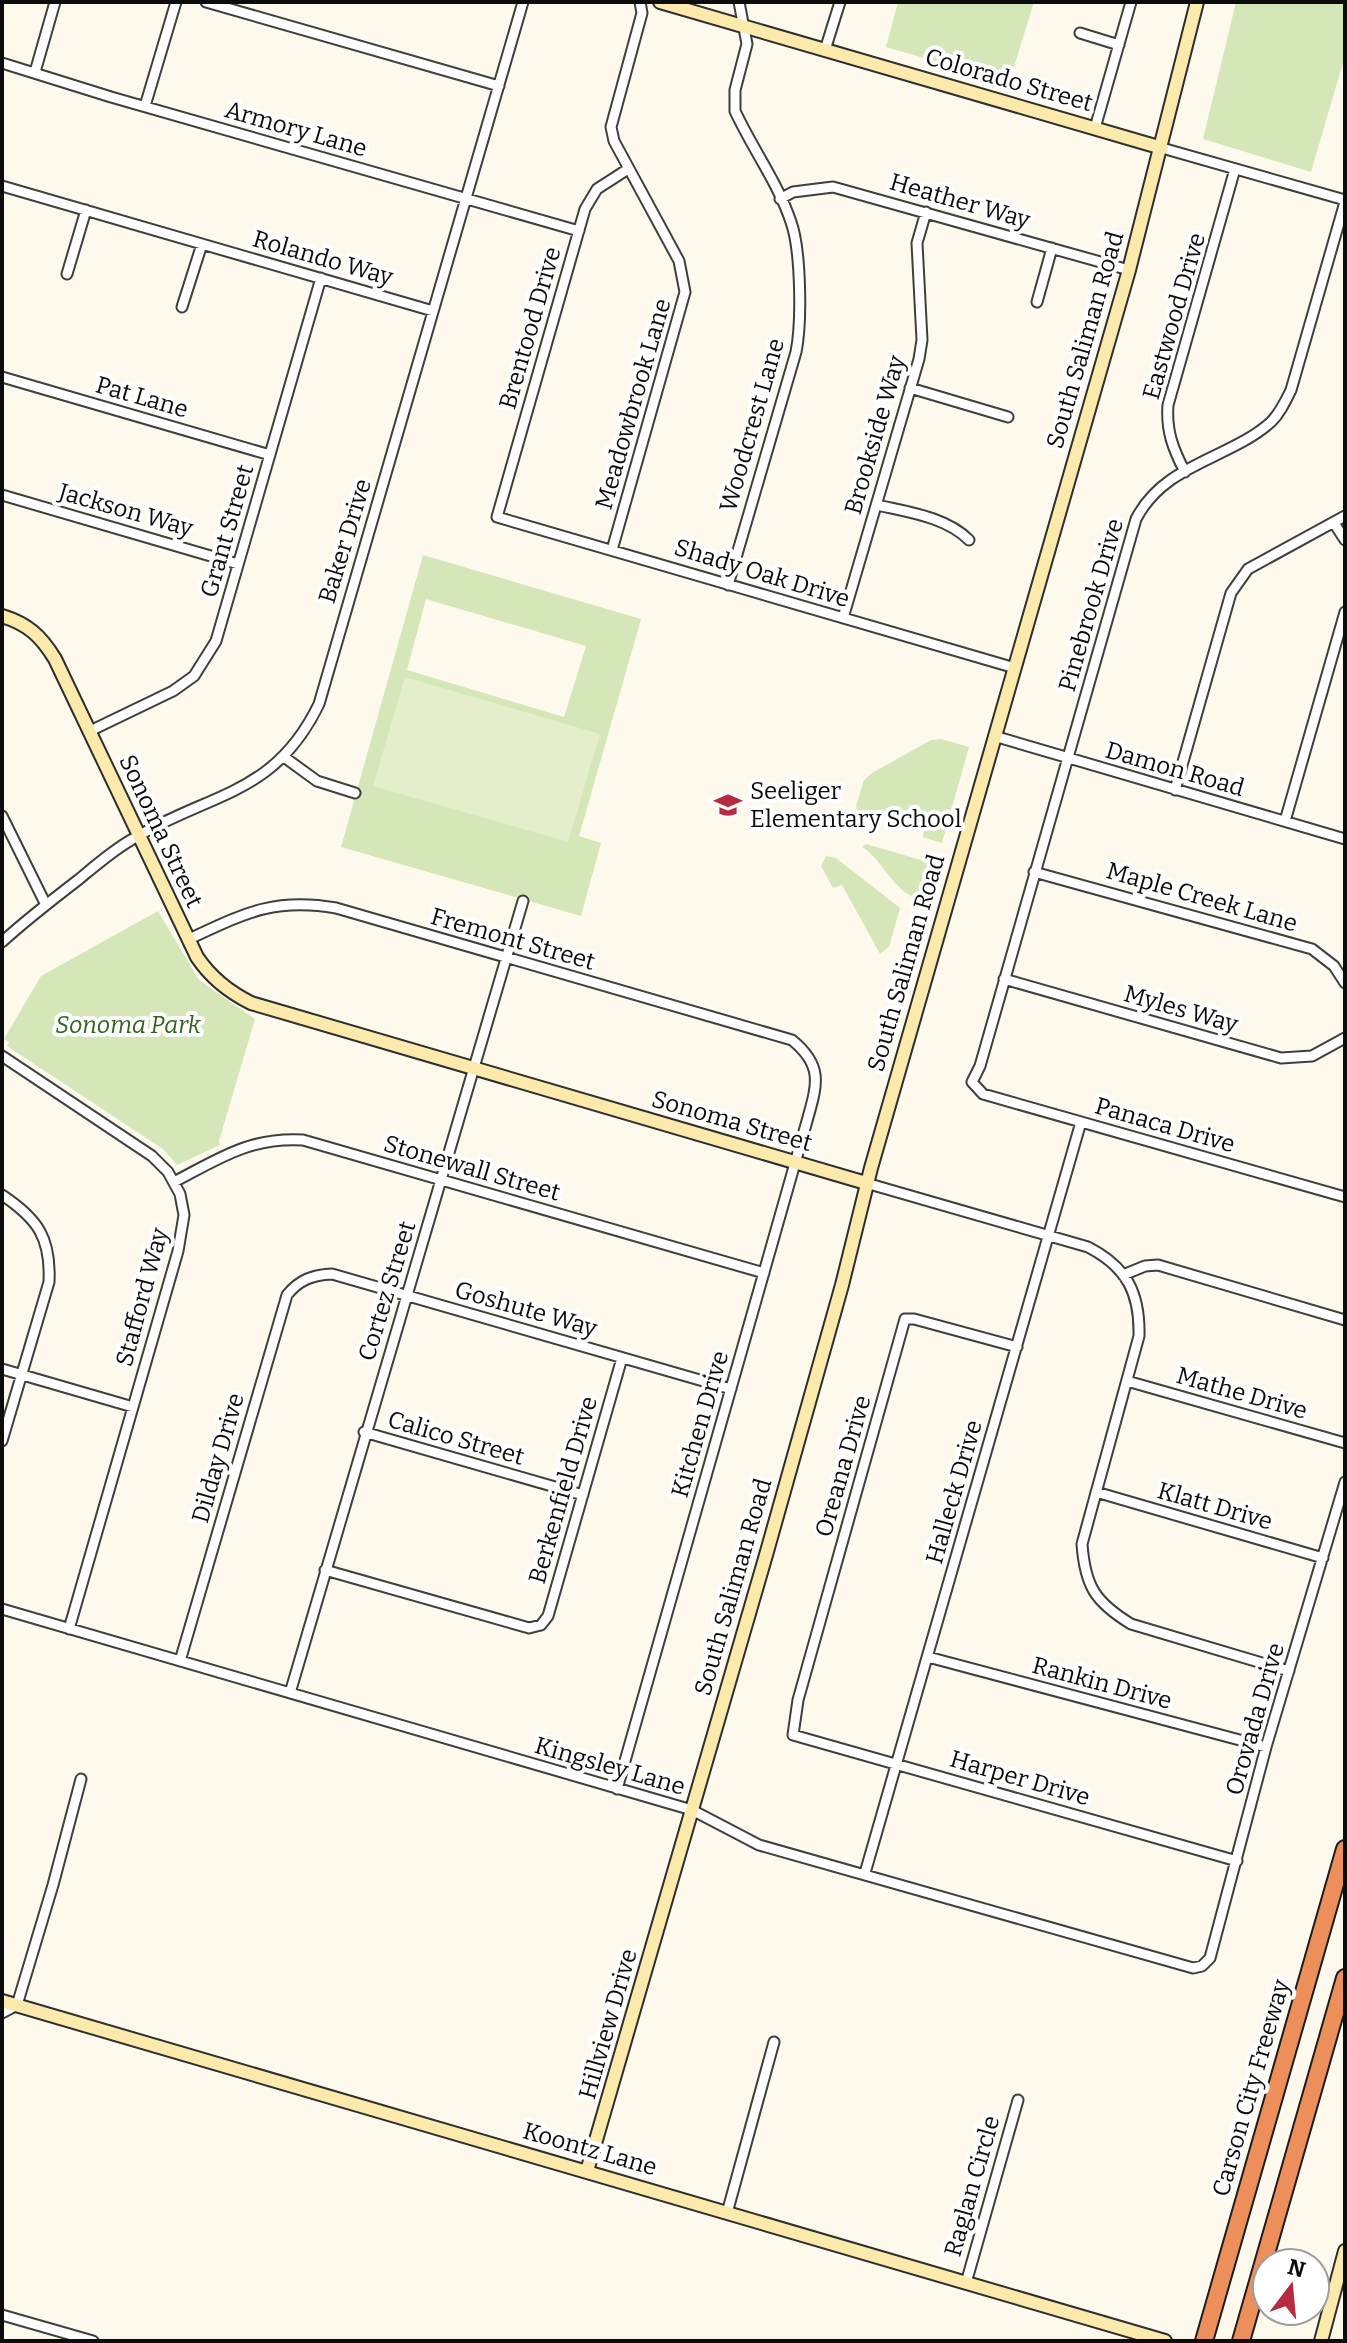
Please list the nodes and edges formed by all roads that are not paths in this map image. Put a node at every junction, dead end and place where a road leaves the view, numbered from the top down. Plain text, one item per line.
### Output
1 (55, 2) edge
2 (176, 2) edge
3 (208, 2) edge
4 (523, 2) edge
5 (640, 2) edge
6 (660, 2) edge
7 (739, 2) edge
8 (840, 2) edge
9 (1131, 2) edge
10 (1197, 2) edge
11 (743, 26) junction
12 (1080, 33) dead end
13 (1119, 45) junction
14 (825, 50) junction
15 (2, 63) edge
16 (35, 72) junction
17 (499, 86) junction
18 (145, 106) junction
19 (1095, 128) junction
20 (1162, 148) junction
21 (628, 169) junction
22 (1235, 169) junction
23 (2, 186) edge
24 (466, 199) junction
25 (780, 199) junction
26 (1345, 201) edge
27 (86, 210) junction
28 (926, 212) junction
29 (579, 231) junction
30 (202, 244) junction
31 (1052, 248) junction
32 (1129, 270) junction
33 (67, 274) dead end
34 (321, 278) junction
35 (1037, 302) dead end
36 (182, 307) dead end
37 (433, 311) junction
38 (2, 377) edge
39 (910, 388) junction
40 (1008, 417) dead end
41 (270, 455) junction
42 (1185, 472) junction
43 (2, 495) edge
44 (877, 505) junction
45 (1345, 516) edge
46 (497, 517) joint
47 (1334, 523) junction
48 (969, 540) dead end
49 (1345, 540) edge
50 (612, 550) junction
51 (238, 564) junction
52 (728, 585) junction
53 (1345, 612) edge
54 (2, 616) edge
55 (843, 618) junction
56 (1015, 668) junction
57 (90, 731) junction
58 (994, 736) junction
59 (284, 757) junction
60 (1067, 758) junction
61 (1175, 790) junction
62 (355, 793) dead end
63 (2, 816) edge
64 (1285, 821) junction
65 (139, 835) junction
66 (1345, 839) edge
67 (1034, 872) junction
68 (523, 901) dead end
69 (46, 905) junction
70 (189, 939) junction
71 (2, 942) edge
72 (507, 958) junction
73 (1004, 979) junction
74 (1345, 983) edge
75 (1345, 1038) edge
76 (2, 1056) edge
77 (475, 1069) junction
78 (815, 1069) joint
79 (976, 1088) joint
80 (1081, 1122) junction
81 (796, 1162) junction
82 (442, 1180) junction
83 (174, 1182) junction
84 (866, 1183) junction
85 (2, 1195) edge
86 (1345, 1197) edge
87 (1049, 1235) junction
88 (764, 1273) junction
89 (1123, 1275) junction
90 (310, 1277) joint
91 (406, 1295) junction
92 (1345, 1320) edge
93 (1017, 1347) junction
94 (622, 1358) junction
95 (2, 1369) edge
96 (22, 1375) junction
97 (1127, 1381) junction
98 (731, 1389) junction
99 (133, 1407) junction
100 (364, 1432) junction
101 (2, 1441) edge
102 (1345, 1443) edge
103 (1345, 1482) edge
104 (1096, 1492) junction
105 (583, 1495) junction
106 (1323, 1558) junction
107 (325, 1570) junction
108 (2, 1609) edge
109 (69, 1629) junction
110 (928, 1657) junction
111 (180, 1661) junction
112 (1289, 1671) junction
113 (290, 1693) junction
114 (793, 1735) joint
115 (1266, 1747) junction
116 (896, 1764) junction
117 (81, 1779) dead end
118 (617, 1789) junction
119 (692, 1810) junction
120 (1345, 1849) edge
121 (1237, 1861) junction
122 (865, 1873) junction
123 (670, 1890) joint
124 (1202, 1966) joint
125 (1345, 1978) edge
126 (2, 2001) edge
127 (17, 2005) junction
128 (2, 2013) edge
129 (774, 2042) dead end
130 (1018, 2100) dead end
131 (587, 2171) junction
132 (727, 2213) junction
133 (1345, 2251) edge
134 (966, 2283) junction
135 (2, 2315) edge
136 (93, 2341) edge
137 (1165, 2341) edge
138 (1204, 2341) edge
139 (1241, 2341) edge
140 (1321, 2341) edge

1 - 16 street
2 - 18 street
3 - 17 street
4 - 17 street, Baker Drive
5 - 21 street, Meadowbrook Lane
6 - 11 street, Colorado Street
7 - 11 street, Woodcrest Lane
8 - 14 street
9 - 13 street
10 - 20 street, South Saliman Road
11 - 14 street, Colorado Street
11 - 25 street, Woodcrest Lane
12 - 13 street
13 - 19 street
14 - 19 street, Colorado Street
15 - 16 street, Armory Lane
16 - 18 street, Armory Lane
17 - 24 street, Baker Drive
18 - 24 street, Armory Lane
19 - 20 street, Colorado Street
20 - 22 street, Colorado Street
20 - 32 street, South Saliman Road
21 - 29 street, Brentood Drive
21 - 50 street, Meadowbrook Lane
22 - 26 street, Colorado Street
22 - 42 street, Eastwood Drive
23 - 27 street, Rolando Way
24 - 29 street, Armory Lane
24 - 37 street, Baker Drive
25 - 28 street, Heather Way
25 - 52 street, Woodcrest Lane
26 - 42 street, Pinebrook Drive
27 - 30 street, Rolando Way
27 - 33 street
28 - 31 street, Heather Way
28 - 39 street, Brookside Way
29 - 46 street, Brentood Drive
30 - 34 street, Rolando Way
30 - 36 street
31 - 32 street, Heather Way
31 - 35 street
32 - 56 street, South Saliman Road
34 - 37 street, Rolando Way
34 - 41 street, Grant Street
37 - 59 street, Baker Drive
38 - 41 street, Pat Lane
39 - 40 street
39 - 44 street, Brookside Way
41 - 51 street, Grant Street
42 - 60 street, Pinebrook Drive
43 - 51 street, Jackson Way
44 - 48 street
44 - 55 street, Brookside Way
45 - 47 street
46 - 50 street, Shady Oak Drive
47 - 49 street
47 - 61 street
50 - 52 street, Shady Oak Drive
51 - 57 street, Grant Street
52 - 55 street, Shady Oak Drive
53 - 64 street
54 - 57 street, Sonoma Street
55 - 56 street, Shady Oak Drive
56 - 58 street, South Saliman Road
57 - 65 street, Sonoma Street
58 - 60 street, Damon Road
58 - 84 street, South Saliman Road
59 - 62 street
59 - 65 street, Baker Drive
60 - 61 street, Damon Road
60 - 67 street, Pinebrook Drive
61 - 64 street, Damon Road
63 - 69 street
64 - 66 street, Damon Road
65 - 69 street, Baker Drive
65 - 70 street, Sonoma Street
67 - 73 street, Pinebrook Drive
67 - 74 street, Maple Creek Lane
68 - 72 street, Cortez Street
69 - 71 street, Baker Drive
70 - 72 street, Fremont Street
70 - 77 street, Sonoma Street
72 - 77 street, Cortez Street
72 - 78 street, Fremont Street
73 - 75 street, Myles Way
73 - 79 street, Pinebrook Drive
76 - 83 street, Stafford Way
77 - 81 street, Sonoma Street
77 - 82 street, Cortez Street
78 - 81 street, Kitchen Drive
79 - 80 street, Panaca Drive
80 - 86 street, Panaca Drive
80 - 87 street, Halleck Drive
81 - 84 street, Sonoma Street
81 - 88 street, Kitchen Drive
82 - 83 street, Stonewall Street
82 - 88 street, Stonewall Street
82 - 91 street, Cortez Street
83 - 99 street, Stafford Way
84 - 87 street, Sonoma Street
84 - 119 street, South Saliman Road
85 - 96 street
87 - 89 street, Sonoma Street
87 - 93 street, Halleck Drive
88 - 98 street, Kitchen Drive
89 - 92 street
89 - 97 street, Sonoma Street
90 - 91 street, Goshute Way
90 - 111 street, Dilday Drive
91 - 94 street, Goshute Way
91 - 100 street, Cortez Street
93 - 110 street, Halleck Drive
93 - 114 street, Oreana Drive
94 - 98 street, Goshute Way
94 - 105 street, Berkenfield Drive
95 - 96 street
96 - 99 street
96 - 101 street
97 - 102 street, Mathe Drive
97 - 104 street, Sonoma Street
98 - 118 street, Kitchen Drive
99 - 109 street, Stafford Way
100 - 105 street, Calico Street
100 - 107 street, Cortez Street
103 - 106 street, Orovada Drive
104 - 106 street, Klatt Drive
104 - 112 street, Sonoma Street
105 - 107 street, Berkenfield Drive
106 - 112 street, Orovada Drive
107 - 113 street, Cortez Street
108 - 109 street, Kingsley Lane
109 - 111 street, Kingsley Lane
110 - 115 street, Rankin Drive
110 - 116 street, Halleck Drive
111 - 113 street, Kingsley Lane
112 - 115 street, Orovada Drive
113 - 118 street, Kingsley Lane
114 - 116 street, Harper Drive
115 - 121 street, Orovada Drive
116 - 121 street, Harper Drive
116 - 122 street, Halleck Drive
117 - 127 street
118 - 119 street, Kingsley Lane
119 - 122 street, Kingsley Lane
119 - 123 street, South Saliman Road
120 - 138 highway, Carson City Freeway
121 - 124 street, Orovada Drive
122 - 124 street, Kingsley Lane
123 - 131 street, Hillview Drive
125 - 139 highway
126 - 127 street, Koontz Lane
127 - 128 street
127 - 131 street, Koontz Lane
129 - 132 street
130 - 134 street, Raglan Circle
131 - 132 street, Koontz Lane
132 - 134 street, Koontz Lane
133 - 140 street
134 - 137 street, Koontz Lane
135 - 136 street

